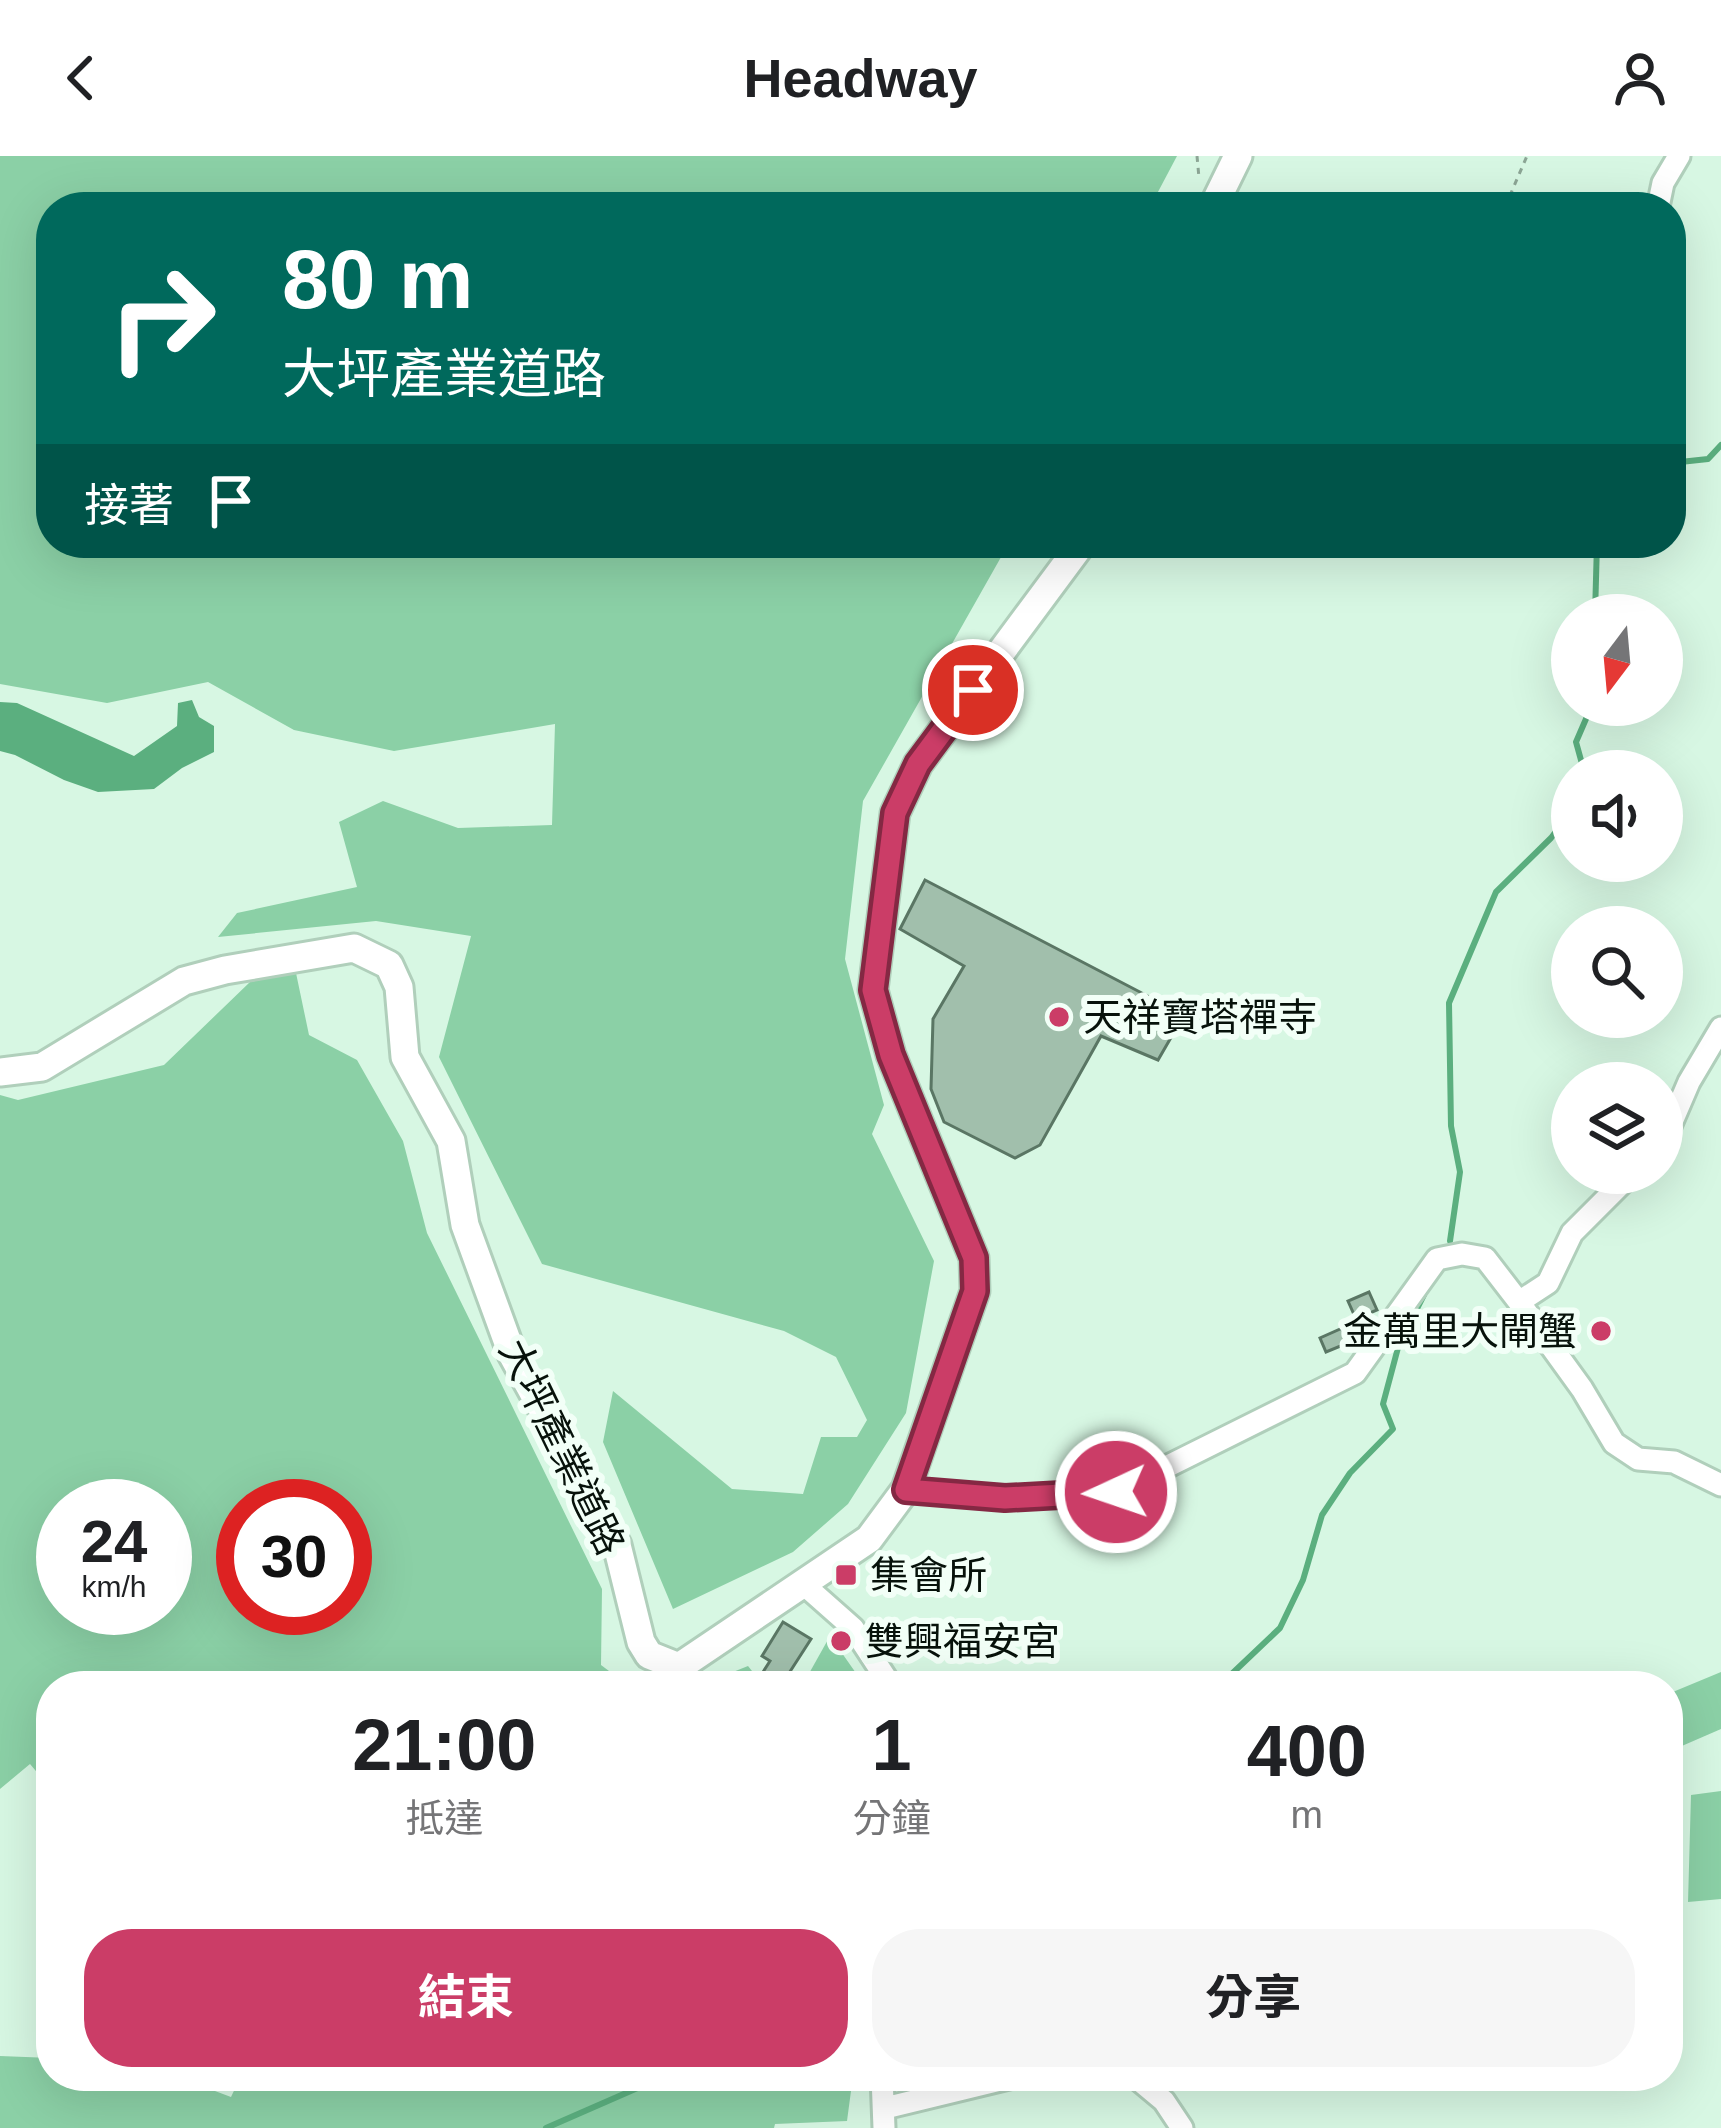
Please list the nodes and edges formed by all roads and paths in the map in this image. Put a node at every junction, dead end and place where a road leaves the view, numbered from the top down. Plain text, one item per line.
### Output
1 (1238, 156) edge
2 (1527, 156) edge
3 (1678, 156) edge
4 (1220, 192) edge
5 (1511, 192) edge
6 (1661, 192) edge
7 (1071, 558) edge
8 (1721, 1028) edge
9 (0, 1072) edge
10 (1683, 1096) edge
11 (1611, 1194) edge
12 (1519, 1302) junction
13 (1721, 1485) edge
14 (906, 1490) junction
15 (801, 1582) junction
16 (881, 1671) edge
17 (970, 2091) edge
18 (1152, 2091) edge
19 (885, 2118) edge
20 (1182, 2128) edge

1 - 4 street
2 - 5 path
3 - 6 street
7 - 14 street, 大坪產業道路
8 - 10 street
9 - 15 street, 大坪產業道路
11 - 12 street
12 - 13 street
12 - 14 street
14 - 15 street, 大坪產業道路
15 - 16 street
17 - 19 street
18 - 20 street

